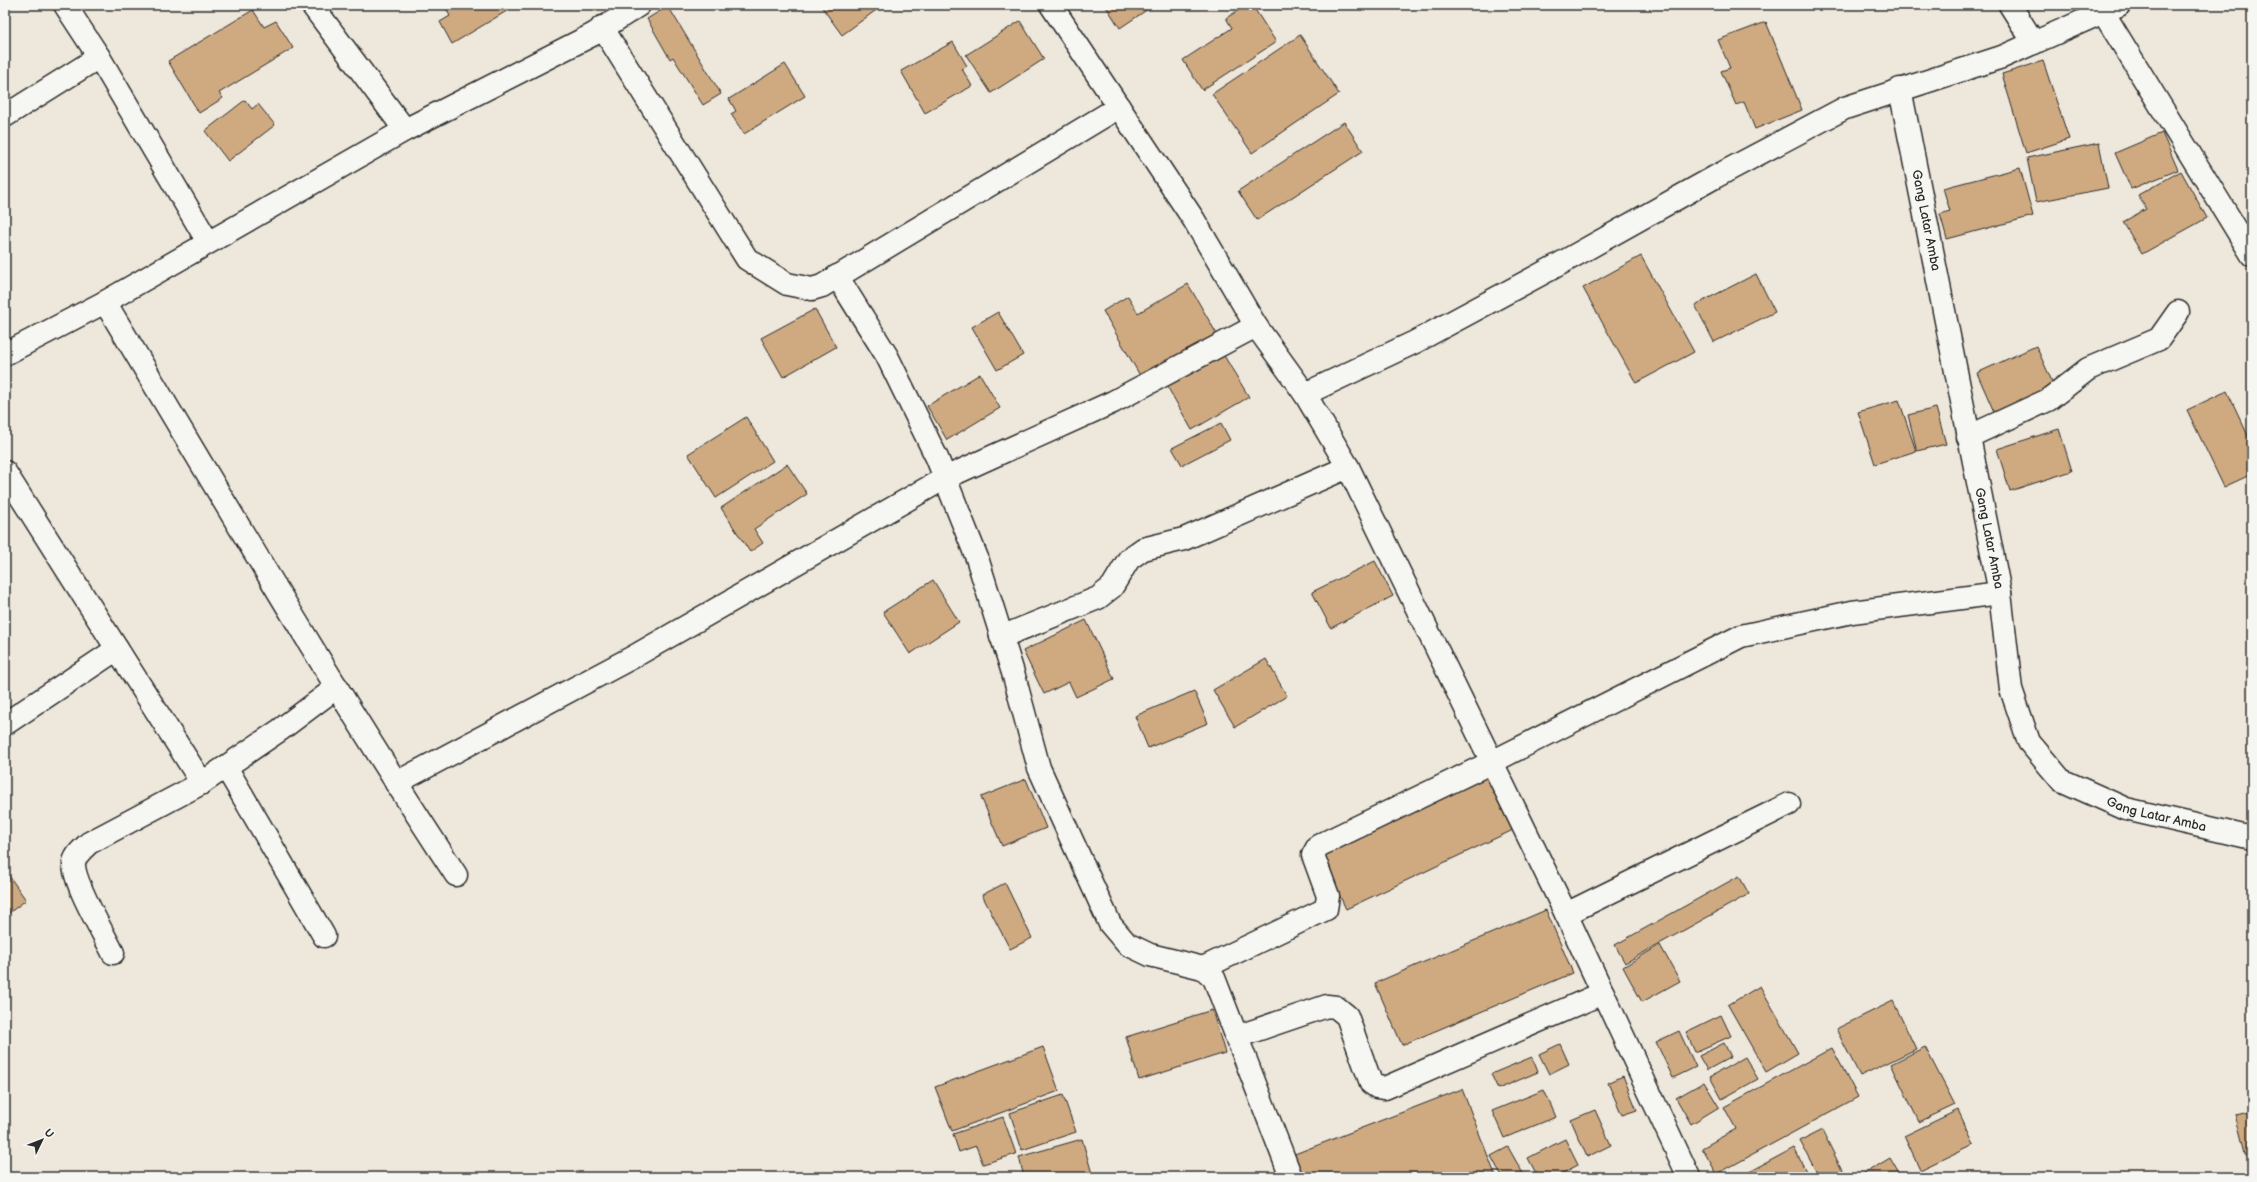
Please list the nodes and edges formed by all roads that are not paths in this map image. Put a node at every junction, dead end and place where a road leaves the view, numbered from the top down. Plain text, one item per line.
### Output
1 (65, 5) edge
2 (312, 5) edge
3 (640, 5) edge
4 (1051, 5) edge
5 (2010, 5) edge
6 (2111, 8) edge
7 (602, 27) junction
8 (2034, 43) junction
9 (99, 57) junction
10 (1900, 89) junction
11 (1119, 107) junction
12 (5, 116) edge
13 (405, 130) junction
14 (208, 242) junction
15 (2252, 255) edge
16 (837, 276) junction
17 (105, 302) junction
18 (2178, 312) dead end
19 (1256, 326) junction
20 (5, 354) edge
21 (1305, 394) junction
22 (1968, 437) junction
23 (1348, 467) junction
24 (5, 472) edge
25 (945, 478) junction
26 (2000, 593) junction
27 (1001, 637) junction
28 (117, 649) junction
29 (337, 687) junction
30 (5, 724) edge
31 (1492, 762) junction
32 (226, 767) junction
33 (202, 783) junction
34 (396, 783) junction
35 (1789, 804) dead end
36 (2252, 838) edge
37 (456, 875) dead end
38 (1566, 914) junction
39 (324, 936) dead end
40 (113, 953) dead end
41 (1203, 968) junction
42 (1603, 993) junction
43 (1236, 1037) junction
44 (1291, 1177) edge
45 (1689, 1177) edge

1 - 9 street
2 - 13 street
3 - 7 street
4 - 11 street
5 - 8 street
6 - 8 street
6 - 15 street
7 - 13 street
7 - 16 street
8 - 10 street
9 - 12 street
9 - 14 street
10 - 21 street
10 - 22 street, Gang Latar Amba
11 - 16 street
11 - 19 street
13 - 14 street
14 - 17 street
16 - 25 street
17 - 20 street
17 - 29 street
18 - 22 street
19 - 21 street
19 - 25 street
21 - 23 street
22 - 26 street, Gang Latar Amba
23 - 27 street
23 - 31 street
24 - 28 street
25 - 27 street
25 - 34 street
26 - 31 street
26 - 36 street, Gang Latar Amba
27 - 41 street
28 - 30 street
28 - 33 street
29 - 32 street
29 - 34 street
31 - 38 street
31 - 41 street
32 - 33 street
32 - 39 street
33 - 40 street
34 - 37 street
35 - 38 street
38 - 42 street
41 - 43 street
42 - 43 street
42 - 45 street
43 - 44 street

